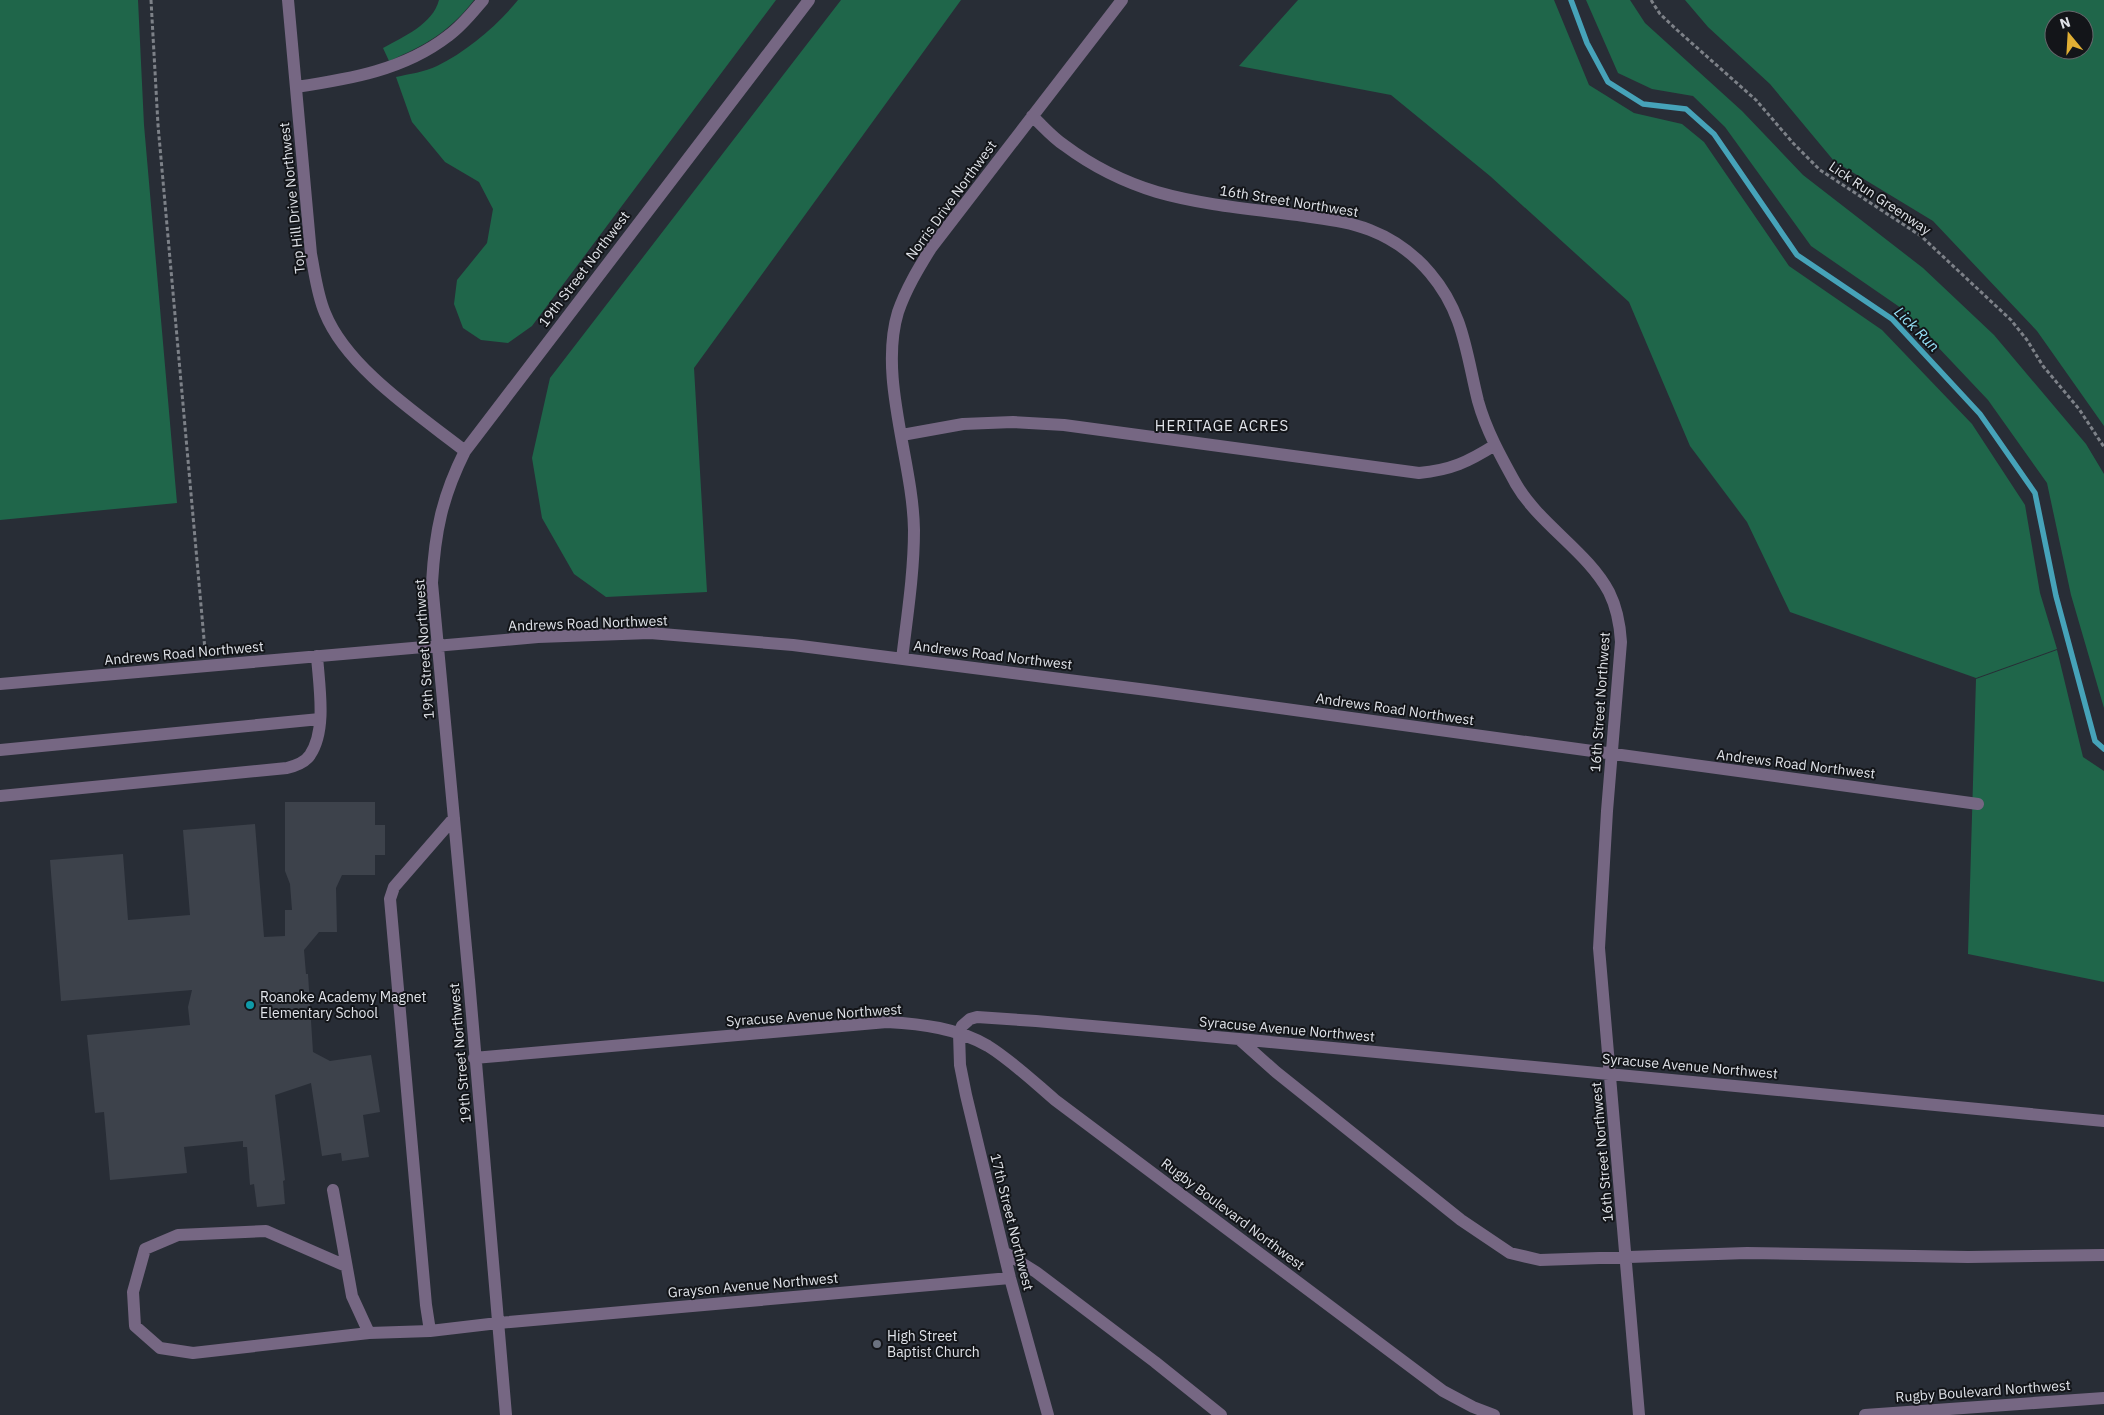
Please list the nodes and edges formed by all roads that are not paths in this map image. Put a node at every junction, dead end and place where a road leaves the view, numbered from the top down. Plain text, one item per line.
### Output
1 (288, 0) edge
2 (483, 0) edge
3 (809, 0) edge
4 (1122, 0) edge
5 (296, 87) junction
6 (1032, 116) junction
7 (902, 435) junction
8 (1495, 445) junction
9 (465, 451) junction
10 (437, 646) junction
11 (317, 656) junction
12 (902, 659) junction
13 (0, 684) edge
14 (320, 719) junction
15 (0, 750) edge
16 (1613, 755) junction
17 (0, 796) edge
18 (1978, 804) dead end
19 (454, 818) junction
20 (959, 1033) junction
21 (1239, 1039) junction
22 (474, 1058) junction
23 (1610, 1074) junction
24 (2104, 1121) edge
25 (333, 1190) dead end
26 (1004, 1252) junction
27 (2104, 1255) edge
28 (1626, 1258) junction
29 (346, 1266) junction
30 (1010, 1278) junction
31 (498, 1323) junction
32 (430, 1331) junction
33 (369, 1333) junction
34 (2104, 1398) edge
35 (506, 1415) edge
36 (1048, 1415) edge
37 (1222, 1415) edge
38 (1494, 1415) edge
39 (1639, 1415) edge
40 (1865, 1415) edge

1 - 5 street, Top Hill Drive Northwest
2 - 5 street
3 - 9 street, 19th Street Northwest
4 - 6 street, Norris Drive Northwest
5 - 9 street, Top Hill Drive Northwest
6 - 7 street, Norris Drive Northwest
6 - 8 street, 16th Street Northwest
7 - 8 street
7 - 12 street, Norris Drive Northwest
8 - 16 street, 16th Street Northwest
9 - 10 street, 19th Street Northwest
10 - 11 street, Andrews Road Northwest
10 - 12 street, Andrews Road Northwest
10 - 19 street, 19th Street Northwest
11 - 13 street, Andrews Road Northwest
11 - 14 street
12 - 16 street, Andrews Road Northwest
14 - 15 street
14 - 17 street
16 - 18 street, Andrews Road Northwest
16 - 23 street, 16th Street Northwest
19 - 22 street, 19th Street Northwest
19 - 32 street
20 - 21 street, Syracuse Avenue Northwest
20 - 22 street, Syracuse Avenue Northwest
20 - 26 street, 17th Street Northwest
20 - 38 street, Rugby Boulevard Northwest
21 - 23 street, Syracuse Avenue Northwest
21 - 28 street
22 - 31 street, 19th Street Northwest
23 - 24 street, Syracuse Avenue Northwest
23 - 28 street, 16th Street Northwest
25 - 29 street
26 - 30 street, 17th Street Northwest
26 - 37 street
27 - 28 street
28 - 39 street, 16th Street Northwest
29 - 33 street
29 - 33 street, Grayson Avenue Northwest
30 - 31 street, Grayson Avenue Northwest
30 - 36 street, 17th Street Northwest
31 - 32 street, Grayson Avenue Northwest
31 - 35 street, 19th Street Northwest
32 - 33 street, Grayson Avenue Northwest
34 - 40 street, Rugby Boulevard Northwest

